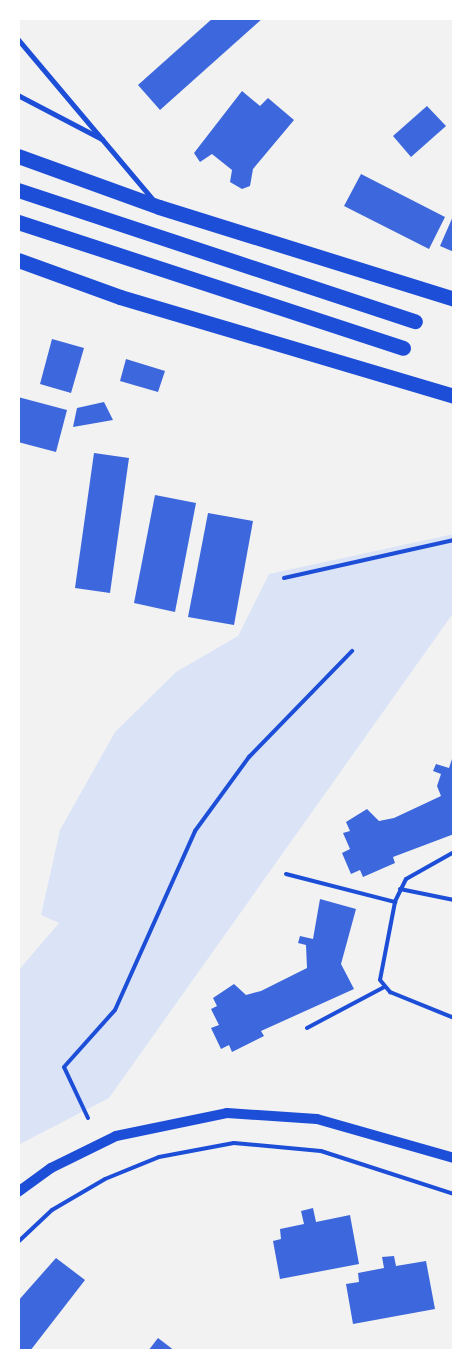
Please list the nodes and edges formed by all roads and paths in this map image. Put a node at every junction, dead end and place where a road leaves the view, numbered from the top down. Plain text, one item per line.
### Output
1 (18, 39) edge
2 (18, 95) edge
3 (104, 141) junction
4 (18, 156) edge
5 (18, 190) edge
6 (159, 207) junction
7 (18, 222) edge
8 (22, 265) edge
9 (454, 299) edge
10 (415, 321) dead end
11 (403, 348) dead end
12 (454, 396) edge
13 (454, 540) edge
14 (284, 578) dead end
15 (352, 651) dead end
16 (454, 852) edge
17 (286, 874) dead end
18 (400, 889) junction
19 (454, 900) edge
20 (395, 902) junction
21 (384, 987) junction
22 (454, 1018) edge
23 (307, 1028) dead end
24 (88, 1118) dead end
25 (454, 1158) edge
26 (18, 1191) edge
27 (454, 1194) edge
28 (18, 1242) edge

1 - 3 lane
2 - 3 lane
3 - 6 lane
4 - 6 main road
5 - 10 main road
6 - 9 main road
7 - 11 main road
8 - 12 main road
13 - 14 path
15 - 24 path
16 - 18 path
17 - 20 path
18 - 19 path
18 - 20 path
20 - 21 path
21 - 22 path
21 - 23 path
25 - 26 street
27 - 28 path

